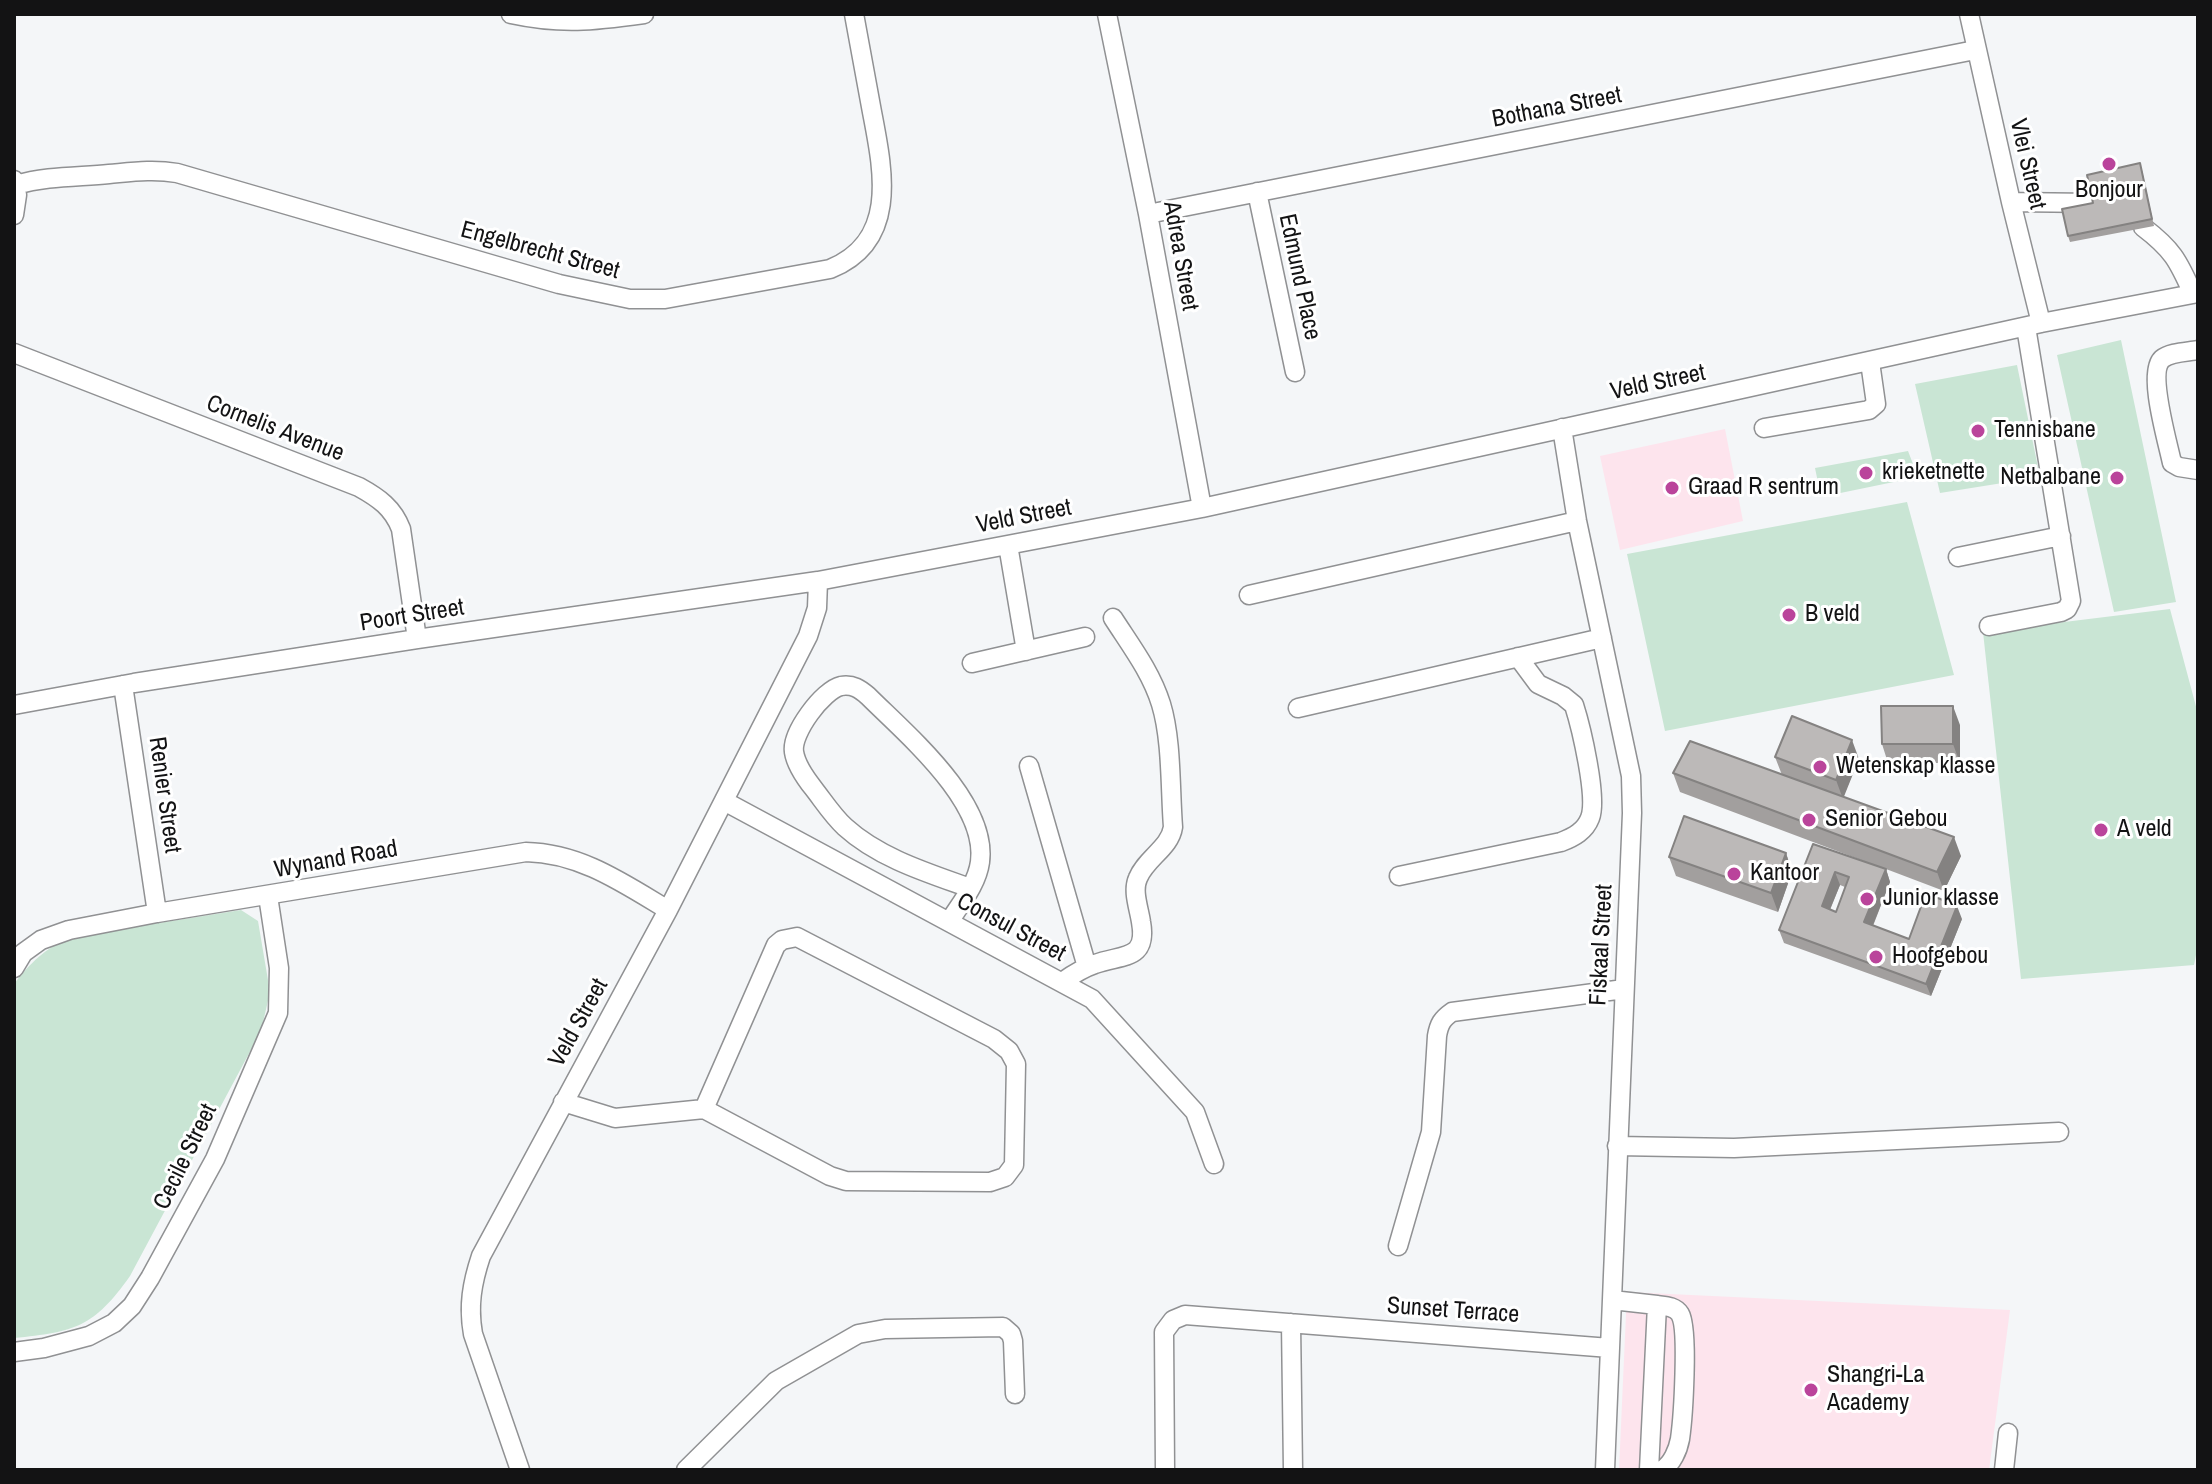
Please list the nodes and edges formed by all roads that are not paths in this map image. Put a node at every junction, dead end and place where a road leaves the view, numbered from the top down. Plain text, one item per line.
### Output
1 (511, 14) edge
2 (644, 14) edge
3 (854, 14) edge
4 (1107, 14) edge
5 (1969, 14) edge
6 (1975, 50) junction
7 (15, 182) edge
8 (1257, 192) junction
9 (2011, 202) junction
10 (2094, 203) edge
11 (1148, 214) junction
12 (14, 215) edge
13 (2143, 227) edge
14 (2195, 293) edge
15 (2034, 325) junction
16 (2198, 350) edge
17 (14, 353) edge
18 (1870, 362) junction
19 (1295, 372) dead end
20 (1562, 428) junction
21 (1764, 428) dead end
22 (2198, 470) edge
23 (1202, 508) junction
24 (1577, 521) junction
25 (2061, 536) junction
26 (1008, 545) junction
27 (1958, 557) dead end
28 (818, 581) junction
29 (1249, 595) dead end
30 (1113, 618) dead end
31 (1989, 626) dead end
32 (1085, 637) dead end
33 (1602, 638) junction
34 (417, 639) junction
35 (1026, 651) junction
36 (1518, 657) junction
37 (972, 663) dead end
38 (123, 685) junction
39 (14, 705) edge
40 (1298, 708) dead end
41 (1029, 766) dead end
42 (724, 801) junction
43 (1399, 876) dead end
44 (970, 888) junction
45 (268, 896) junction
46 (668, 910) junction
47 (157, 913) junction
48 (949, 922) junction
49 (1087, 967) junction
50 (14, 968) edge
51 (1062, 982) junction
52 (1624, 989) junction
53 (563, 1102) junction
54 (704, 1109) junction
55 (2059, 1132) dead end
56 (1617, 1146) junction
57 (1214, 1164) dead end
58 (1398, 1246) dead end
59 (1612, 1300) junction
60 (1657, 1305) junction
61 (1291, 1323) junction
62 (1610, 1348) junction
63 (14, 1352) edge
64 (1015, 1394) dead end
65 (2008, 1433) dead end
66 (520, 1470) edge
67 (686, 1470) edge
68 (1165, 1470) edge
69 (1293, 1470) edge
70 (1605, 1470) edge
71 (1649, 1470) edge
72 (1662, 1470) edge
73 (2004, 1470) edge

1 - 2 street
3 - 7 street, Engelbrecht Street
4 - 11 street, Adrea Street
5 - 6 street, Vlei Street
6 - 8 street, Bothana Street
6 - 9 street, Vlei Street
7 - 12 street
8 - 11 street, Bothana Street
8 - 19 street, Edmund Place
9 - 10 street
9 - 15 street, Vlei Street
11 - 23 street, Adrea Street
13 - 14 street
14 - 15 street, Veld Street
15 - 18 street, Veld Street
15 - 25 street, Vlei Street
16 - 22 street
17 - 34 street, Cornelis Avenue
18 - 20 street, Veld Street
18 - 21 street
20 - 23 street, Veld Street
20 - 24 street, Fiskaal Street
23 - 26 street, Veld Street
24 - 29 street
24 - 33 street, Fiskaal Street
25 - 27 street
25 - 31 street, Vlei Street
26 - 28 street, Veld Street
26 - 35 street
28 - 34 street, Poort Street
28 - 42 street, Veld Street
30 - 49 street
32 - 35 street
33 - 36 street
33 - 52 street, Fiskaal Street
34 - 38 street, Poort Street
35 - 37 street
36 - 40 street
36 - 43 street
38 - 39 street, Poort Street
38 - 47 street, Renier Street
41 - 49 street
42 - 46 street, Veld Street
42 - 48 street, Consul Street
44 - 44 street
44 - 48 street
45 - 46 street, Wynand Road
45 - 47 street, Wynand Road
45 - 63 street, Cecile Street
46 - 53 street, Veld Street
47 - 50 street, Wynand Road
48 - 51 street, Consul Street
49 - 51 street
51 - 57 street, Consul Street
52 - 56 street, Fiskaal Street
52 - 58 street
53 - 54 street
53 - 66 street, Veld Street
54 - 54 street
55 - 56 street
56 - 59 street, Fiskaal Street
59 - 60 street
59 - 62 street, Fiskaal Street
60 - 71 street
60 - 72 street
61 - 62 street, Sunset Terrace
61 - 68 street, Sunset Terrace
61 - 69 street
62 - 70 street, Fiskaal Street
64 - 67 street
65 - 73 street

